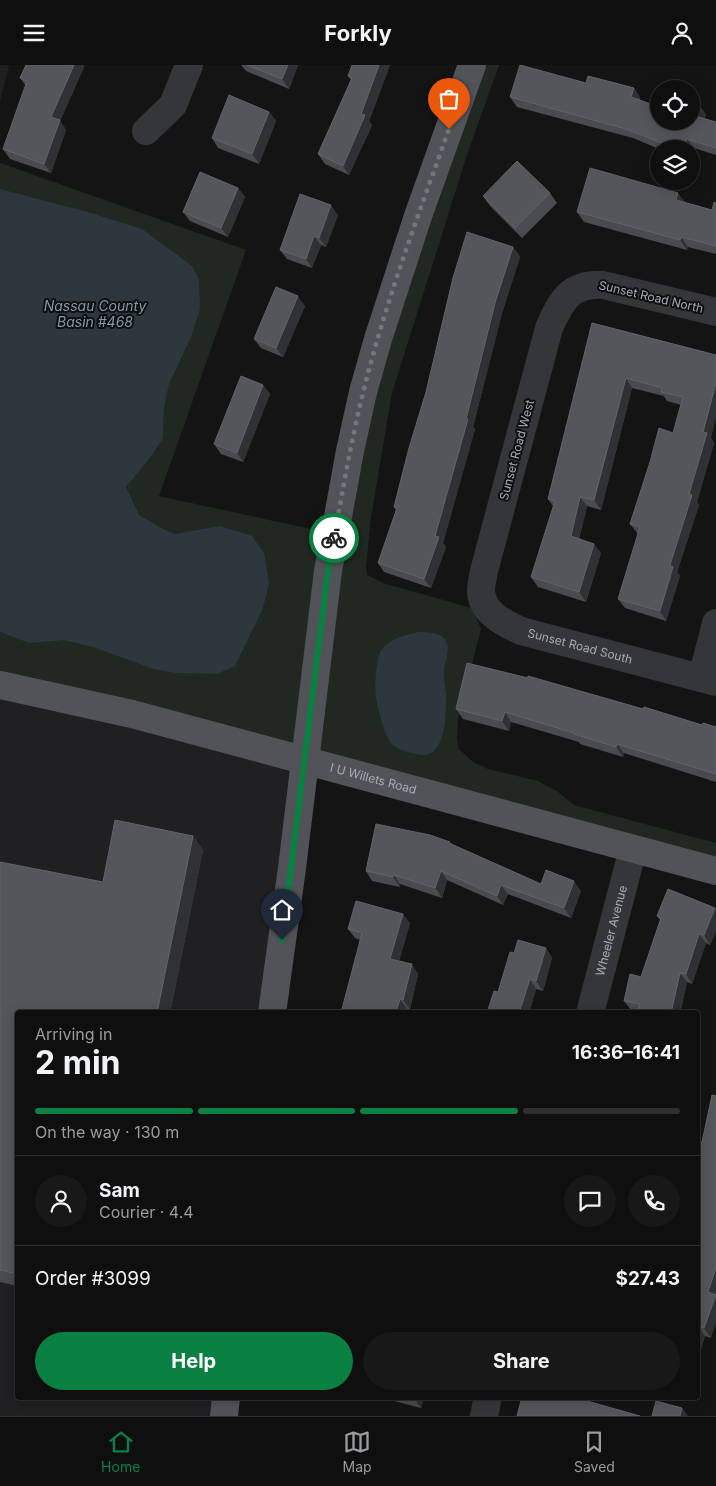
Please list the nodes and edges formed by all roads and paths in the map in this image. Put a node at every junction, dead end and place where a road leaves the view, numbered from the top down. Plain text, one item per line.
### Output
1 (189, 65) edge
2 (472, 65) edge
3 (146, 131) dead end
4 (716, 312) edge
5 (549, 329) joint
6 (484, 571) joint
7 (716, 623) edge
8 (709, 680) edge
9 (0, 685) edge
10 (305, 761) junction
11 (633, 849) junction
12 (716, 871) edge
13 (272, 1010) edge
14 (591, 1010) edge
15 (226, 1400) edge
16 (487, 1400) edge
17 (224, 1416) edge
18 (484, 1416) edge

1 - 3 street
2 - 10 main road
4 - 5 street, Sunset Road North
5 - 6 street, Sunset Road West
6 - 8 street, Sunset Road South
7 - 8 street
9 - 10 main road, I U Willets Road
10 - 11 main road, I U Willets Road
10 - 13 main road
11 - 12 main road, I U Willets Road
11 - 14 street, Wheeler Avenue
15 - 17 main road
16 - 18 street

